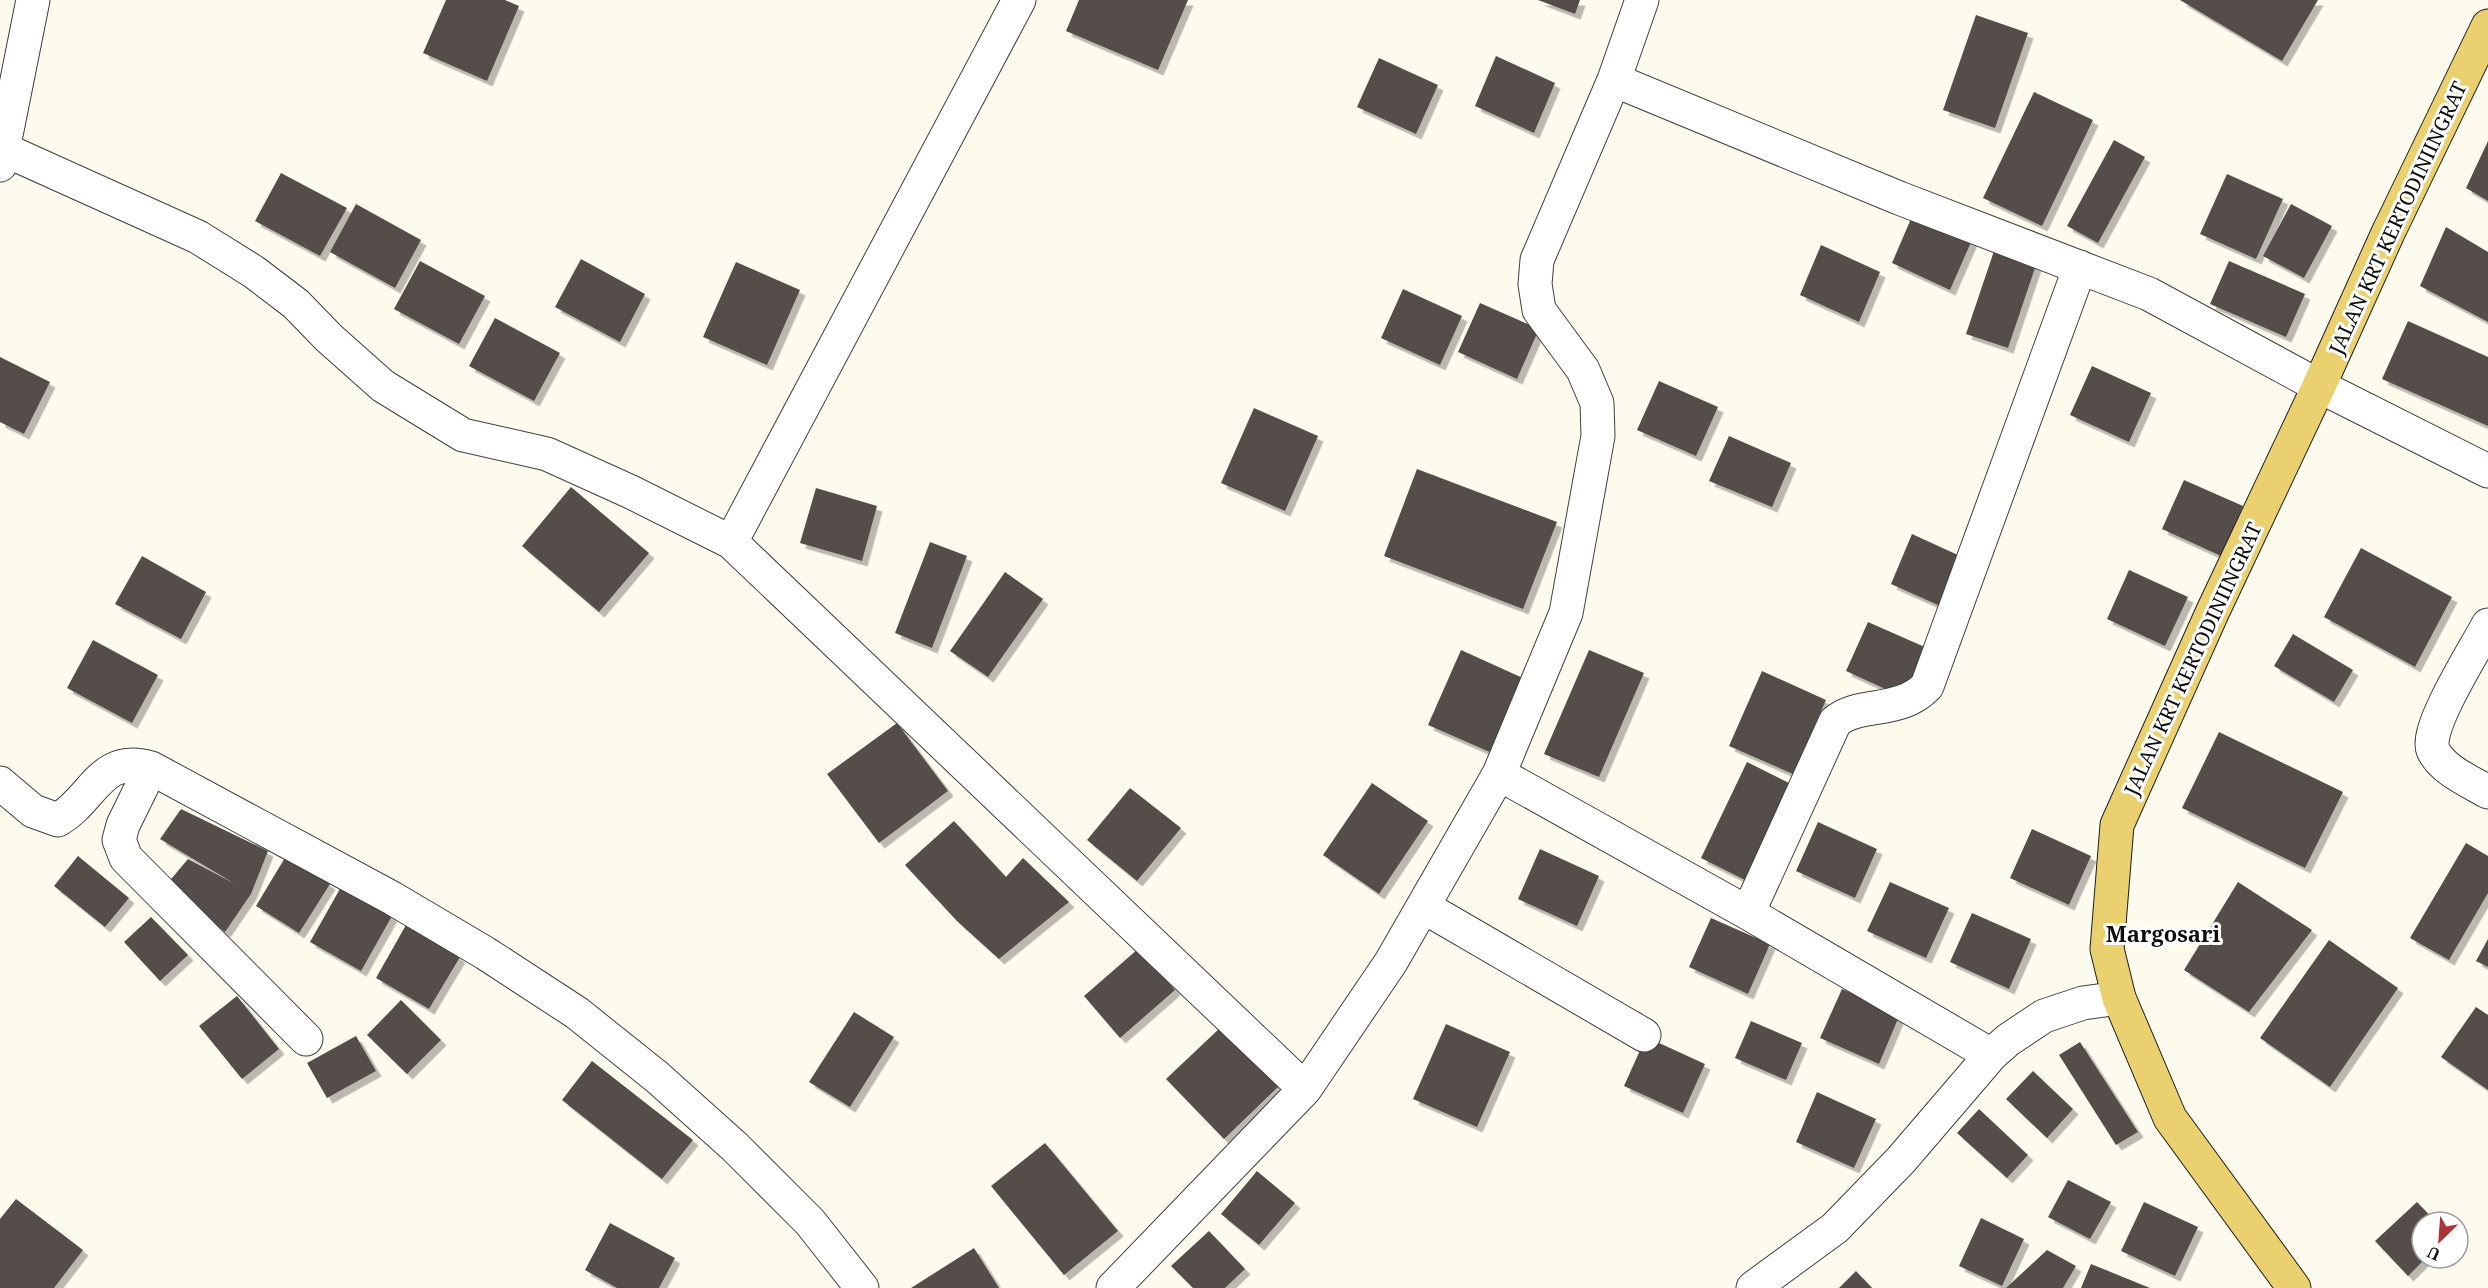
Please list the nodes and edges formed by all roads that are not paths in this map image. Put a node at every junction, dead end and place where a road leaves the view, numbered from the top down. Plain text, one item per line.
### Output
1 (33, 0) edge
2 (1019, 0) edge
3 (1642, 0) edge
4 (2488, 26) edge
5 (1614, 80) junction
6 (2, 158) edge
7 (2080, 267) junction
8 (2319, 386) junction
9 (2488, 471) edge
10 (731, 542) junction
11 (2488, 625) edge
12 (151, 768) junction
13 (1499, 774) junction
14 (0, 783) edge
15 (2488, 792) edge
16 (1424, 907) junction
17 (1748, 913) junction
18 (2119, 998) junction
19 (1644, 1035) dead end
20 (306, 1038) dead end
21 (1991, 1055) junction
22 (1305, 1089) junction
23 (862, 1288) edge
24 (1113, 1288) edge
25 (1753, 1288) edge
26 (2294, 1288) edge

1 - 6 street
2 - 10 street
3 - 5 street
4 - 8 main road, JALAN KRT KERTODINIINGRAT
5 - 7 street
5 - 13 street
6 - 10 street
7 - 8 street
7 - 17 street
8 - 9 street
8 - 18 main road, JALAN KRT KERTODINIINGRAT
10 - 22 street
11 - 15 street
12 - 14 street
12 - 20 street
12 - 23 street
13 - 16 street
13 - 17 street
16 - 19 street
16 - 22 street
17 - 21 street
18 - 21 street
18 - 26 main road, JALAN KRT KERTODINIINGRAT
21 - 25 street
22 - 24 street

